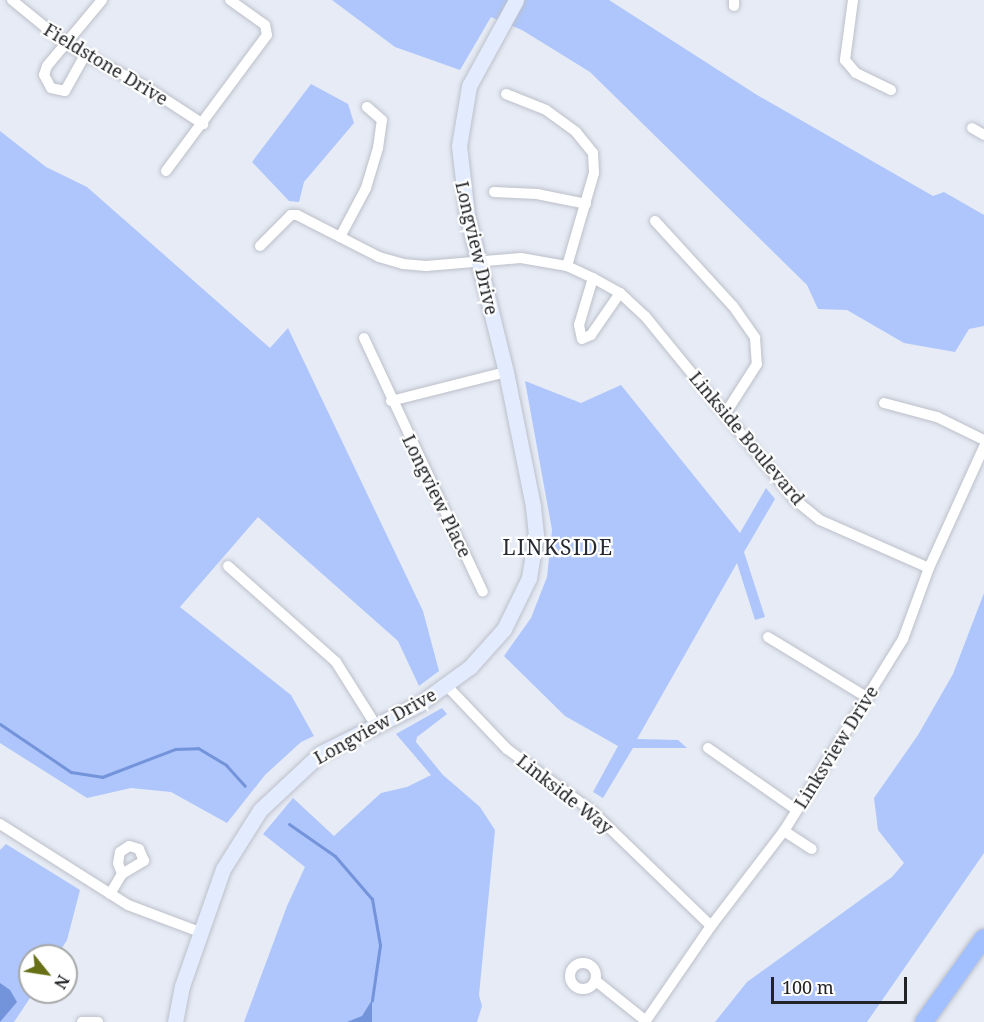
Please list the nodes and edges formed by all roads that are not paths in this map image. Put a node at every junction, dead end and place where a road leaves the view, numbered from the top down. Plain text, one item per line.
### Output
1 (12, 0) edge
2 (102, 0) edge
3 (230, 0) edge
4 (516, 0) edge
5 (527, 0) edge
6 (853, 0) edge
7 (67, 45) junction
8 (85, 55) junction
9 (891, 90) dead end
10 (506, 94) dead end
11 (367, 107) dead end
12 (465, 109) junction
13 (203, 124) junction
14 (972, 128) dead end
15 (984, 135) edge
16 (166, 171) dead end
17 (494, 192) dead end
18 (586, 204) junction
19 (655, 221) dead end
20 (340, 237) junction
21 (260, 246) dead end
22 (478, 262) junction
23 (567, 266) junction
24 (593, 278) junction
25 (620, 293) junction
26 (364, 338) dead end
27 (506, 372) junction
28 (391, 400) junction
29 (884, 403) dead end
30 (725, 414) junction
31 (984, 440) edge
32 (984, 447) edge
33 (228, 566) dead end
34 (929, 568) junction
35 (483, 592) dead end
36 (768, 637) dead end
37 (447, 686) junction
38 (868, 698) junction
39 (375, 724) junction
40 (708, 748) dead end
41 (797, 810) junction
42 (0, 825) edge
43 (784, 831) junction
44 (812, 849) dead end
45 (122, 874) dead end
46 (110, 894) junction
47 (711, 926) junction
48 (200, 932) junction
49 (984, 938) edge
50 (596, 981) dead end
51 (82, 1022) edge
52 (98, 1022) edge
53 (175, 1022) edge
54 (645, 1022) edge
55 (924, 1022) edge

1 - 7 street, Fieldstone Drive
2 - 7 street
3 - 13 street
4 - 12 street, Longview Drive
5 - 12 street, Longview Drive
6 - 9 street
7 - 8 street, Fieldstone Drive
7 - 8 street
8 - 13 street, Fieldstone Drive
10 - 18 street
11 - 20 street
12 - 22 street, Longview Drive
13 - 16 street
14 - 15 street
17 - 18 street
18 - 23 street
19 - 30 street
20 - 21 street, Linkside Boulevard
20 - 22 street, Linkside Boulevard
22 - 23 street, Linkside Boulevard
22 - 27 street, Longview Drive
23 - 24 street, Linkside Boulevard
24 - 25 street, Linkside Boulevard
24 - 25 street
25 - 30 street, Linkside Boulevard
26 - 28 street, Longview Place
27 - 28 street
27 - 37 street, Longview Drive
28 - 35 street, Longview Place
29 - 31 street
30 - 34 street, Linkside Boulevard
32 - 34 street, Linksview Drive
33 - 39 street
34 - 38 street, Linksview Drive
36 - 38 street
37 - 39 street, Longview Drive
37 - 47 street, Linkside Way
38 - 41 street, Linksview Drive
39 - 48 street, Longview Drive
40 - 41 street
41 - 43 street, Linksview Drive
42 - 46 street
43 - 44 street
43 - 47 street, Linksview Drive
45 - 46 street
46 - 48 street
47 - 54 street, Linksview Drive
48 - 53 street, Longview Drive
49 - 55 highway
50 - 54 street
51 - 52 street

